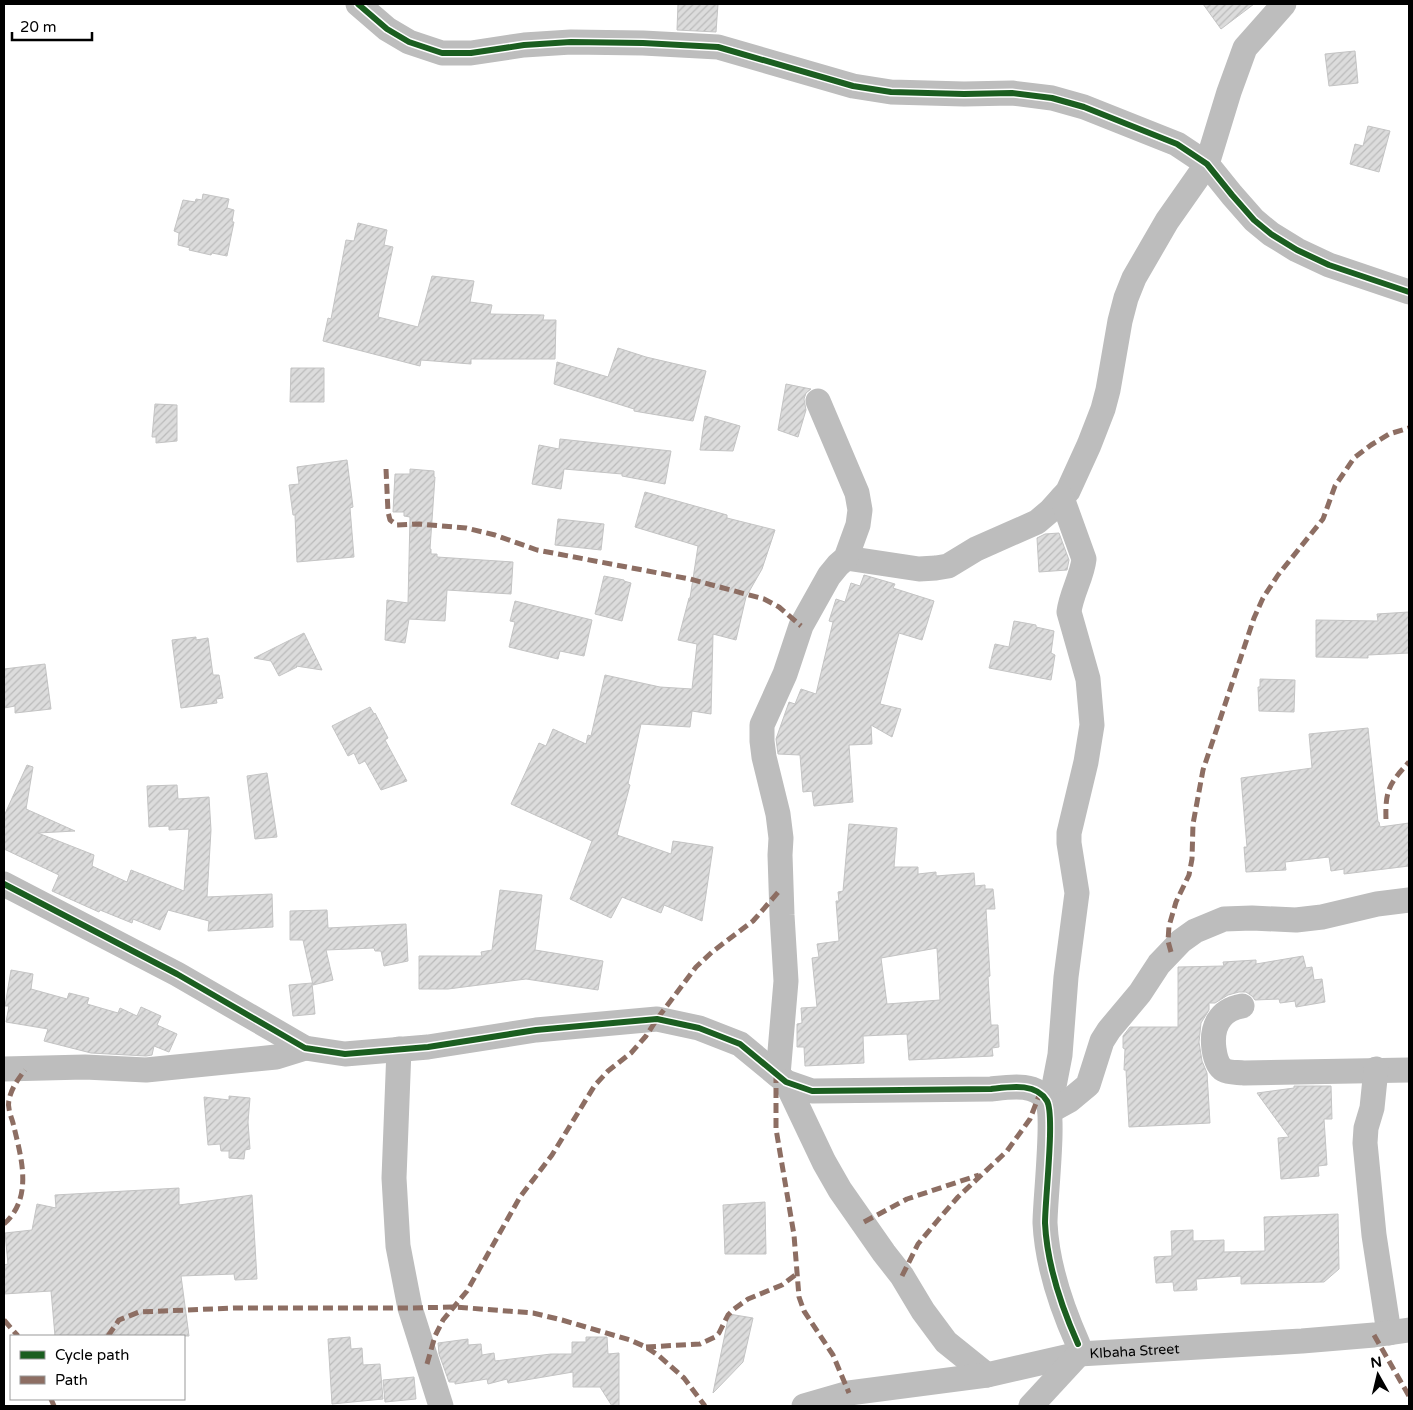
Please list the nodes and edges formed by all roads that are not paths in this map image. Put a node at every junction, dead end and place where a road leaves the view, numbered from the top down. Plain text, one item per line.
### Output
1 (358, 4) edge
2 (1284, 4) edge
3 (1207, 164) junction
4 (1409, 292) edge
5 (818, 401) dead end
6 (1062, 498) junction
7 (846, 558) junction
8 (4, 884) edge
9 (1409, 900) edge
10 (1242, 1006) dead end
11 (305, 1048) junction
12 (398, 1049) junction
13 (4, 1069) edge
14 (1376, 1070) junction
15 (1409, 1070) edge
16 (782, 1078) junction
17 (1049, 1107) junction
18 (1399, 1331) edge
19 (1078, 1349) junction
20 (987, 1375) junction
21 (441, 1406) edge
22 (804, 1406) edge
23 (1032, 1406) edge

1 - 3 street
2 - 3 street
3 - 4 street
3 - 6 street
5 - 7 street
6 - 7 street
6 - 17 street
7 - 16 street
8 - 11 street
9 - 17 street
10 - 14 street
11 - 12 street
11 - 13 street
12 - 16 street
12 - 21 street
14 - 15 street
14 - 18 street
16 - 17 street
16 - 20 street
17 - 19 street
18 - 19 street, KIbaha Street
19 - 20 street, KIbaha Street
19 - 23 street
20 - 22 street, KIbaha Street

